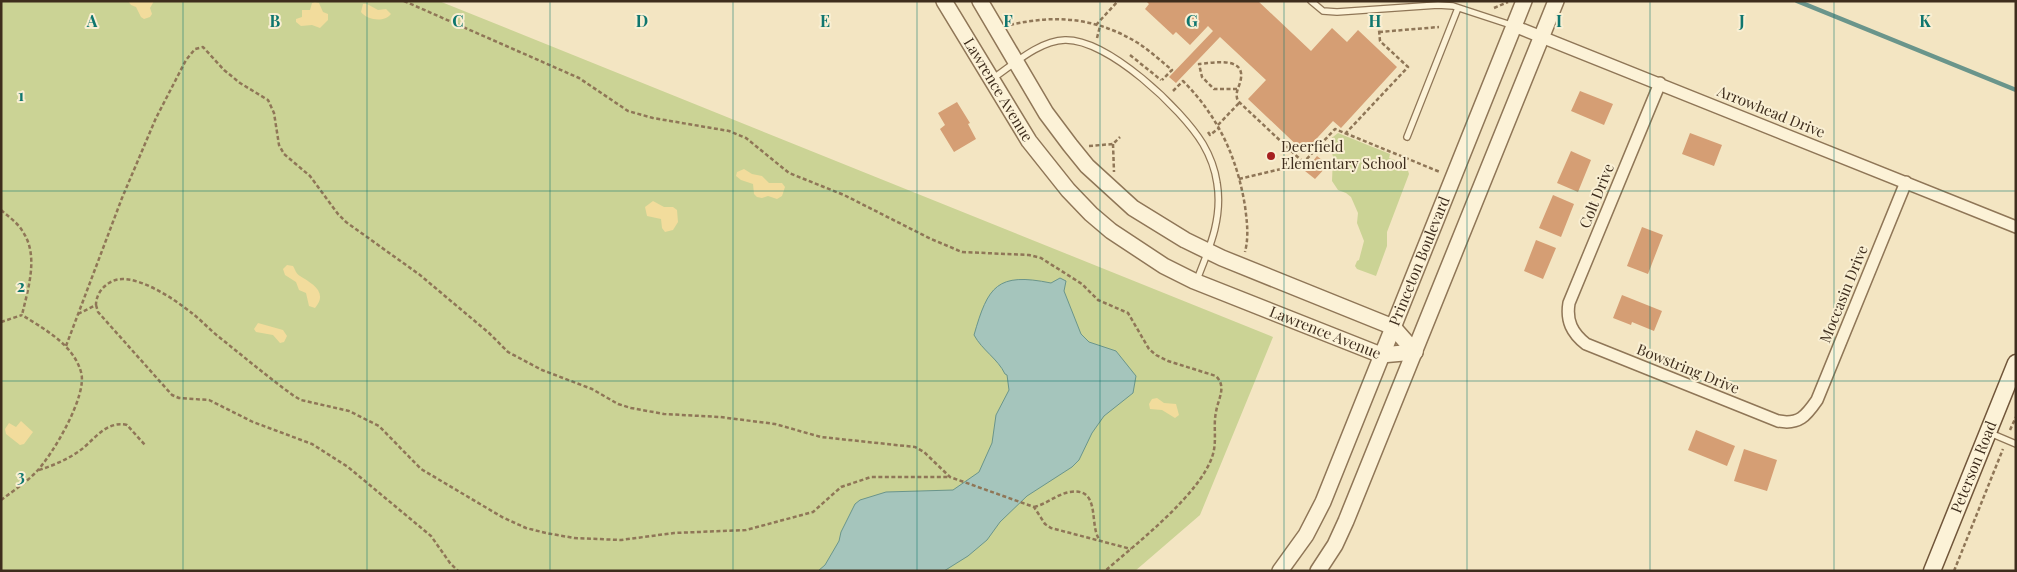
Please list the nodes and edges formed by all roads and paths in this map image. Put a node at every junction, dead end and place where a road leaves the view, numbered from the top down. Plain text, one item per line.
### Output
1 (404, 1) edge
2 (944, 1) edge
3 (980, 1) edge
4 (1118, 1) edge
5 (1311, 1) edge
6 (1509, 1) edge
7 (1524, 1) edge
8 (1556, 1) edge
9 (1422, 4) edge
10 (1458, 8) junction
11 (1493, 9) dead end
12 (1378, 10) junction
13 (1096, 25) junction
14 (1009, 26) dead end
15 (1514, 26) junction
16 (1450, 30) junction
17 (1379, 32) junction
18 (1542, 36) junction
19 (1016, 62) junction
20 (991, 80) junction
21 (1162, 80) dead end
22 (1660, 83) junction
23 (1237, 89) junction
24 (1173, 91) dead end
25 (1240, 102) junction
26 (1218, 125) junction
27 (1345, 134) junction
28 (1120, 137) dead end
29 (1407, 137) dead end
30 (1113, 144) junction
31 (1088, 146) dead end
32 (1303, 162) junction
33 (1441, 172) dead end
34 (1114, 174) dead end
35 (1239, 179) junction
36 (1906, 182) junction
37 (1, 210) edge
38 (2016, 227) edge
39 (1208, 251) junction
40 (1244, 253) dead end
41 (1196, 282) junction
42 (96, 305) junction
43 (78, 314) junction
44 (22, 315) junction
45 (1568, 321) joint
46 (1, 322) edge
47 (1392, 327) junction
48 (66, 346) junction
49 (1415, 352) junction
50 (1381, 355) junction
51 (2016, 364) edge
52 (1807, 415) joint
53 (2016, 417) edge
54 (1988, 432) junction
55 (2007, 440) junction
56 (145, 444) dead end
57 (2016, 444) edge
58 (36, 471) junction
59 (950, 477) junction
60 (1, 500) edge
61 (1034, 507) junction
62 (1100, 539) junction
63 (1131, 549) junction
64 (458, 571) edge
65 (1105, 571) edge
66 (1280, 571) edge
67 (1318, 571) edge
68 (1932, 571) edge
69 (1954, 571) edge

1 - 63 path
2 - 20 street, Lawrence Avenue
3 - 19 street, Lawrence Avenue
4 - 13 path
5 - 12 lane
6 - 11 path
7 - 15 street, Princeton Boulevard
8 - 18 street, Princeton Boulevard
9 - 10 lane
9 - 12 lane
10 - 15 lane
10 - 16 lane
12 - 17 path
13 - 14 path
13 - 21 path
15 - 18 street, Arrowhead Drive
15 - 47 street, Princeton Boulevard
16 - 17 path
16 - 29 lane
17 - 27 path
18 - 22 street, Arrowhead Drive
18 - 49 street, Princeton Boulevard
19 - 20 lane
19 - 39 street, Lawrence Avenue
19 - 39 lane
20 - 41 street, Lawrence Avenue
22 - 36 street, Arrowhead Drive
22 - 45 street, Colt Drive
23 - 23 path
23 - 25 path
24 - 26 path
25 - 26 path
25 - 32 path
26 - 35 path
27 - 32 path
27 - 33 path
28 - 30 path
30 - 31 path
30 - 34 path
32 - 35 path
35 - 40 path
36 - 38 street, Arrowhead Drive
36 - 52 street, Moccasin Drive
37 - 44 path
39 - 41 lane
39 - 47 street, Lawrence Avenue
41 - 50 street, Lawrence Avenue
42 - 43 path
42 - 59 path
42 - 64 path
43 - 48 path
43 - 59 path
44 - 46 path
44 - 48 path
45 - 52 street, Bowstring Drive
47 - 49 street, Lawrence Avenue
47 - 50 street, Princeton Boulevard
48 - 58 path
49 - 50 street, Lawrence Avenue
49 - 67 street, Princeton Boulevard
50 - 66 street, Princeton Boulevard
51 - 54 main road, Peterson Road
53 - 55 path
54 - 55 lane
54 - 68 main road, Peterson Road
55 - 57 lane
55 - 69 path
56 - 58 path
58 - 60 path
59 - 61 path
61 - 62 path
61 - 62 path
62 - 63 path
63 - 65 path

